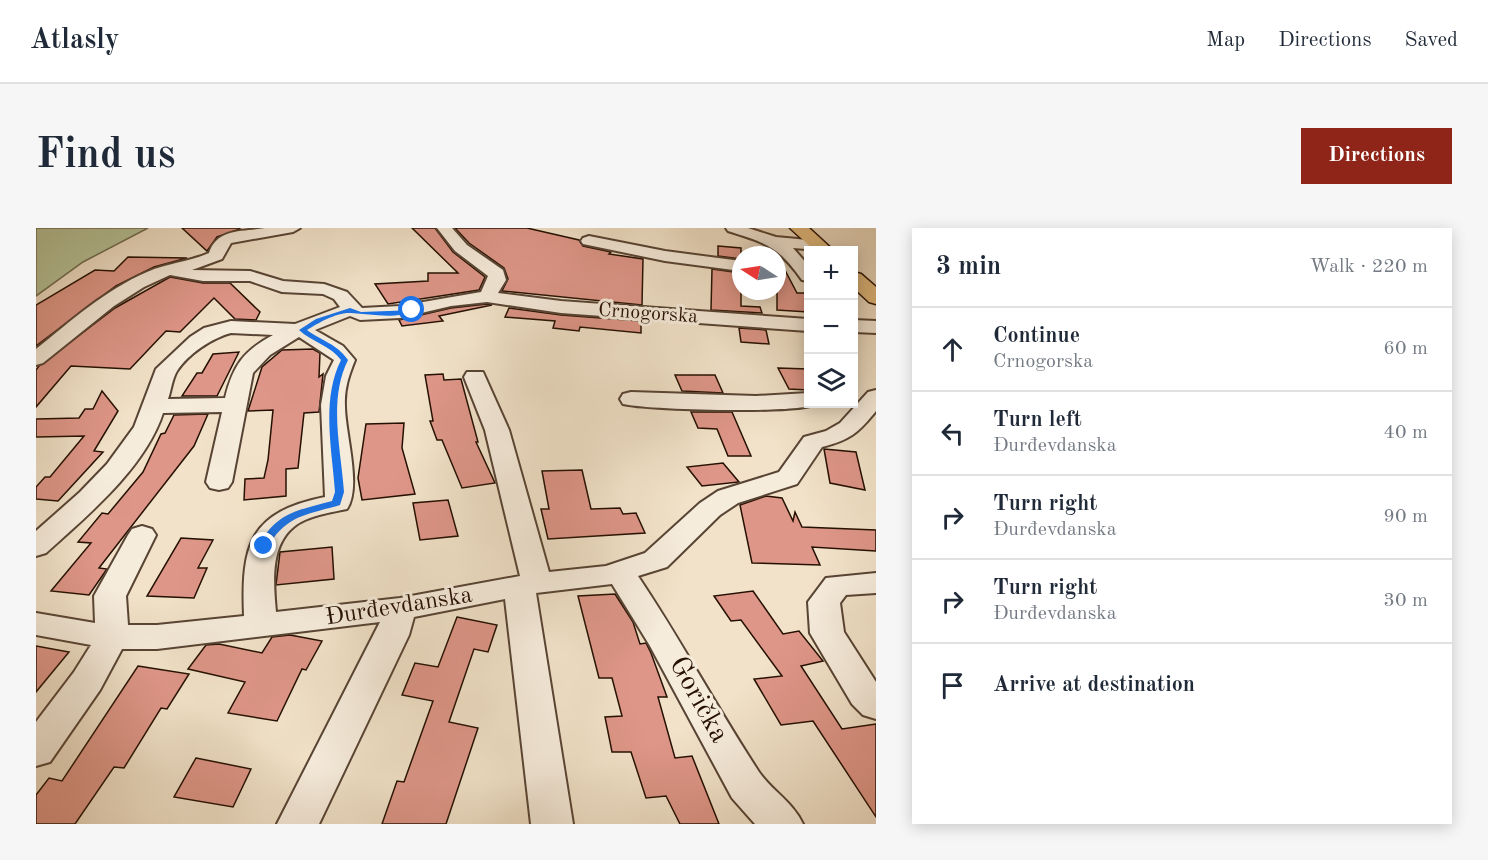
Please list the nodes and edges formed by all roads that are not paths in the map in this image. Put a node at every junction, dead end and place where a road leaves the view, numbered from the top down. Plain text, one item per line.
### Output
1 (293, 228) edge
2 (444, 228) edge
3 (733, 228) edge
4 (799, 228) edge
5 (589, 241) dead end
6 (774, 241) junction
7 (808, 246) edge
8 (820, 246) edge
9 (732, 265) edge
10 (172, 271) junction
11 (799, 272) edge
12 (858, 282) edge
13 (487, 297) junction
14 (876, 298) edge
15 (350, 310) junction
16 (804, 325) edge
17 (858, 326) edge
18 (876, 327) edge
19 (302, 330) junction
20 (36, 358) edge
21 (475, 377) dead end
22 (867, 398) edge
23 (631, 399) dead end
24 (804, 400) edge
25 (237, 405) junction
26 (156, 406) junction
27 (219, 482) dead end
28 (142, 535) dead end
29 (36, 547) edge
30 (620, 571) junction
31 (876, 584) edge
32 (528, 585) junction
33 (400, 609) junction
34 (36, 624) edge
35 (261, 626) junction
36 (112, 637) junction
37 (876, 705) edge
38 (36, 751) edge
39 (298, 824) edge
40 (552, 824) edge
41 (782, 824) edge

1 - 10 street
2 - 13 street
3 - 6 street
4 - 8 main road
5 - 9 street
6 - 7 street
6 - 11 street
10 - 15 street
10 - 20 street
12 - 14 main road
13 - 15 street, Crnogorska
13 - 16 street, Crnogorska
15 - 19 street, Crnogorska
17 - 18 street
19 - 25 street, Crnogorska
19 - 26 street, Crnogorska
19 - 35 street
21 - 32 street
22 - 30 street, Đurđevdanska
23 - 24 street
25 - 26 street
25 - 27 street, Crnogorska
26 - 29 street, Crnogorska
28 - 36 street
30 - 32 street, Đurđevdanska
30 - 41 street, Gorička
31 - 37 street
32 - 33 street, Đurđevdanska
32 - 40 street
33 - 35 street, Đurđevdanska
33 - 39 street
34 - 36 street, Đurđevdanska
35 - 36 street, Đurđevdanska
36 - 38 street

